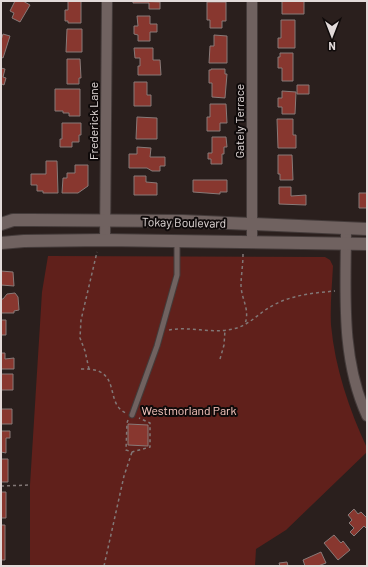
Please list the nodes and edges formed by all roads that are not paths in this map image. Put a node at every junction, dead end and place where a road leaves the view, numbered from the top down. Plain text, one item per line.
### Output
1 (107, 1) edge
2 (252, 1) edge
3 (106, 221) junction
4 (252, 223) junction
5 (1, 224) edge
6 (346, 229) junction
7 (367, 229) edge
8 (106, 240) junction
9 (177, 241) junction
10 (252, 242) junction
11 (1, 243) edge
12 (346, 243) junction
13 (367, 244) edge
14 (132, 415) road end
15 (367, 416) edge

1 - 3 street, Frederick Lane
2 - 4 street, Gately Terrace
3 - 4 street, Tokay Boulevard
3 - 5 street, Tokay Boulevard
3 - 8 street, Frederick Lane
4 - 6 street, Tokay Boulevard
4 - 10 street, Gately Terrace
6 - 7 street, Tokay Boulevard
6 - 12 street
8 - 9 street, Tokay Boulevard
8 - 11 street, Tokay Boulevard
9 - 10 street, Tokay Boulevard
9 - 14 lane
10 - 12 street, Tokay Boulevard
12 - 13 street, Tokay Boulevard
12 - 15 street

